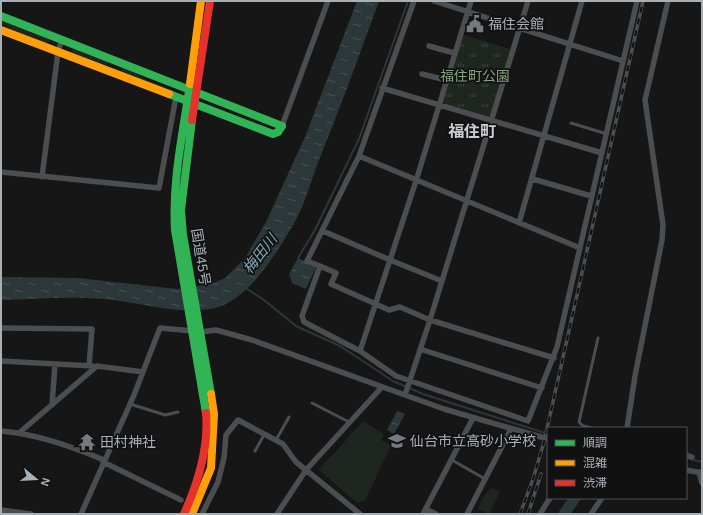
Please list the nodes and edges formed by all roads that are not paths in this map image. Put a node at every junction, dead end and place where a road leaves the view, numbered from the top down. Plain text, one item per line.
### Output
1 (201, 1) edge
2 (210, 1) edge
3 (328, 1) edge
4 (414, 1) edge
5 (434, 1) edge
6 (471, 1) edge
7 (528, 1) edge
8 (582, 1) edge
9 (637, 1) edge
10 (668, 1) edge
11 (467, 12) junction
12 (1, 16) edge
13 (520, 28) junction
14 (1, 30) edge
15 (62, 39) junction
16 (569, 44) junction
17 (429, 46) dead end
18 (58, 52) junction
19 (454, 53) junction
20 (623, 61) junction
21 (422, 74) dead end
22 (446, 80) junction
23 (382, 88) junction
24 (193, 92) junction
25 (176, 97) junction
26 (191, 102) junction
27 (438, 105) junction
28 (492, 122) junction
29 (571, 123) dead end
30 (282, 126) junction
31 (607, 134) junction
32 (545, 136) junction
33 (602, 153) junction
34 (359, 156) junction
35 (1, 172) edge
36 (42, 177) junction
37 (532, 179) junction
38 (416, 181) junction
39 (591, 196) junction
40 (466, 202) junction
41 (519, 223) junction
42 (323, 230) junction
43 (580, 248) junction
44 (390, 260) junction
45 (320, 266) junction
46 (442, 281) junction
47 (376, 305) junction
48 (430, 320) junction
49 (1, 328) edge
50 (196, 328) junction
51 (598, 338) dead end
52 (420, 349) junction
53 (360, 351) junction
54 (554, 358) junction
55 (1, 361) edge
56 (55, 364) junction
57 (89, 366) junction
58 (97, 366) junction
59 (143, 372) junction
60 (409, 382) junction
61 (382, 387) junction
62 (542, 388) junction
63 (406, 393) junction
64 (312, 403) dead end
65 (130, 404) junction
66 (52, 405) junction
67 (178, 412) dead end
68 (289, 417) dead end
69 (473, 418) junction
70 (349, 422) junction
71 (587, 427) edge
72 (628, 427) edge
73 (511, 429) junction
74 (1, 431) edge
75 (19, 433) junction
76 (264, 435) junction
77 (547, 439) edge
78 (276, 440) junction
79 (254, 451) dead end
80 (452, 460) junction
81 (104, 461) junction
82 (306, 470) junction
83 (687, 470) edge
84 (700, 473) edge
85 (485, 479) junction
86 (702, 483) edge
87 (549, 499) edge
88 (601, 499) edge
89 (181, 500) dead end
90 (1, 510) edge
91 (424, 511) edge
92 (31, 514) edge
93 (81, 514) edge
94 (184, 514) edge
95 (192, 514) edge
96 (202, 514) edge
97 (277, 514) edge
98 (360, 514) edge
99 (436, 514) edge
100 (467, 514) edge
101 (540, 514) edge
102 (591, 514) edge

1 - 24 main road, 国道45号
2 - 24 main road, 国道45号
3 - 30 street
4 - 23 street
5 - 11 street
6 - 11 street
7 - 13 street
8 - 16 street
9 - 20 street
10 - 72 street
11 - 13 street
11 - 19 street
12 - 15 main road
13 - 16 street
13 - 28 street
14 - 18 main road
15 - 18 street
15 - 24 main road
16 - 20 street
16 - 32 street
17 - 19 street
18 - 25 main road
18 - 36 street
19 - 22 street
20 - 31 street
21 - 22 street
22 - 27 street
23 - 27 street
23 - 34 street
24 - 26 main road, 国道45号
24 - 30 main road
25 - 26 main road
25 - 36 street
26 - 30 main road
26 - 50 main road, 国道45号
26 - 50 main road, 国道45号
27 - 28 street
27 - 38 street
28 - 32 street
28 - 40 street
29 - 31 lane
31 - 33 street
32 - 33 street
32 - 37 street
33 - 39 street
34 - 38 street
34 - 42 street
35 - 36 street
37 - 39 street
37 - 41 street
38 - 40 street
38 - 44 street
39 - 43 street
40 - 41 street
40 - 46 street
41 - 43 street
42 - 44 street
42 - 45 street
43 - 54 street
44 - 46 street
44 - 47 street
45 - 47 street
45 - 53 street
46 - 48 street
47 - 48 street
47 - 53 street
48 - 52 street
48 - 54 street
49 - 57 street
50 - 59 street
50 - 61 street
50 - 94 main road, 国道45号
50 - 95 main road, 国道45号
51 - 71 lane
52 - 60 street
52 - 62 street
53 - 60 street
54 - 62 street
55 - 56 street
56 - 57 street
56 - 66 street
57 - 58 street
58 - 59 street
58 - 66 street
59 - 65 street
60 - 62 street
60 - 63 street
61 - 63 street
61 - 70 street
63 - 69 street
64 - 70 lane
65 - 67 lane
65 - 81 street
66 - 75 street
68 - 78 lane
69 - 73 street
69 - 80 street
70 - 82 street
73 - 77 street
73 - 85 street
74 - 75 street
75 - 81 street
76 - 78 street
76 - 79 lane
76 - 96 street
78 - 82 street
80 - 85 lane
80 - 91 street
81 - 89 street
81 - 93 street
82 - 97 street
82 - 98 street
83 - 84 street
84 - 86 street
85 - 100 street
87 - 101 street
88 - 102 street
90 - 92 street
91 - 99 street

